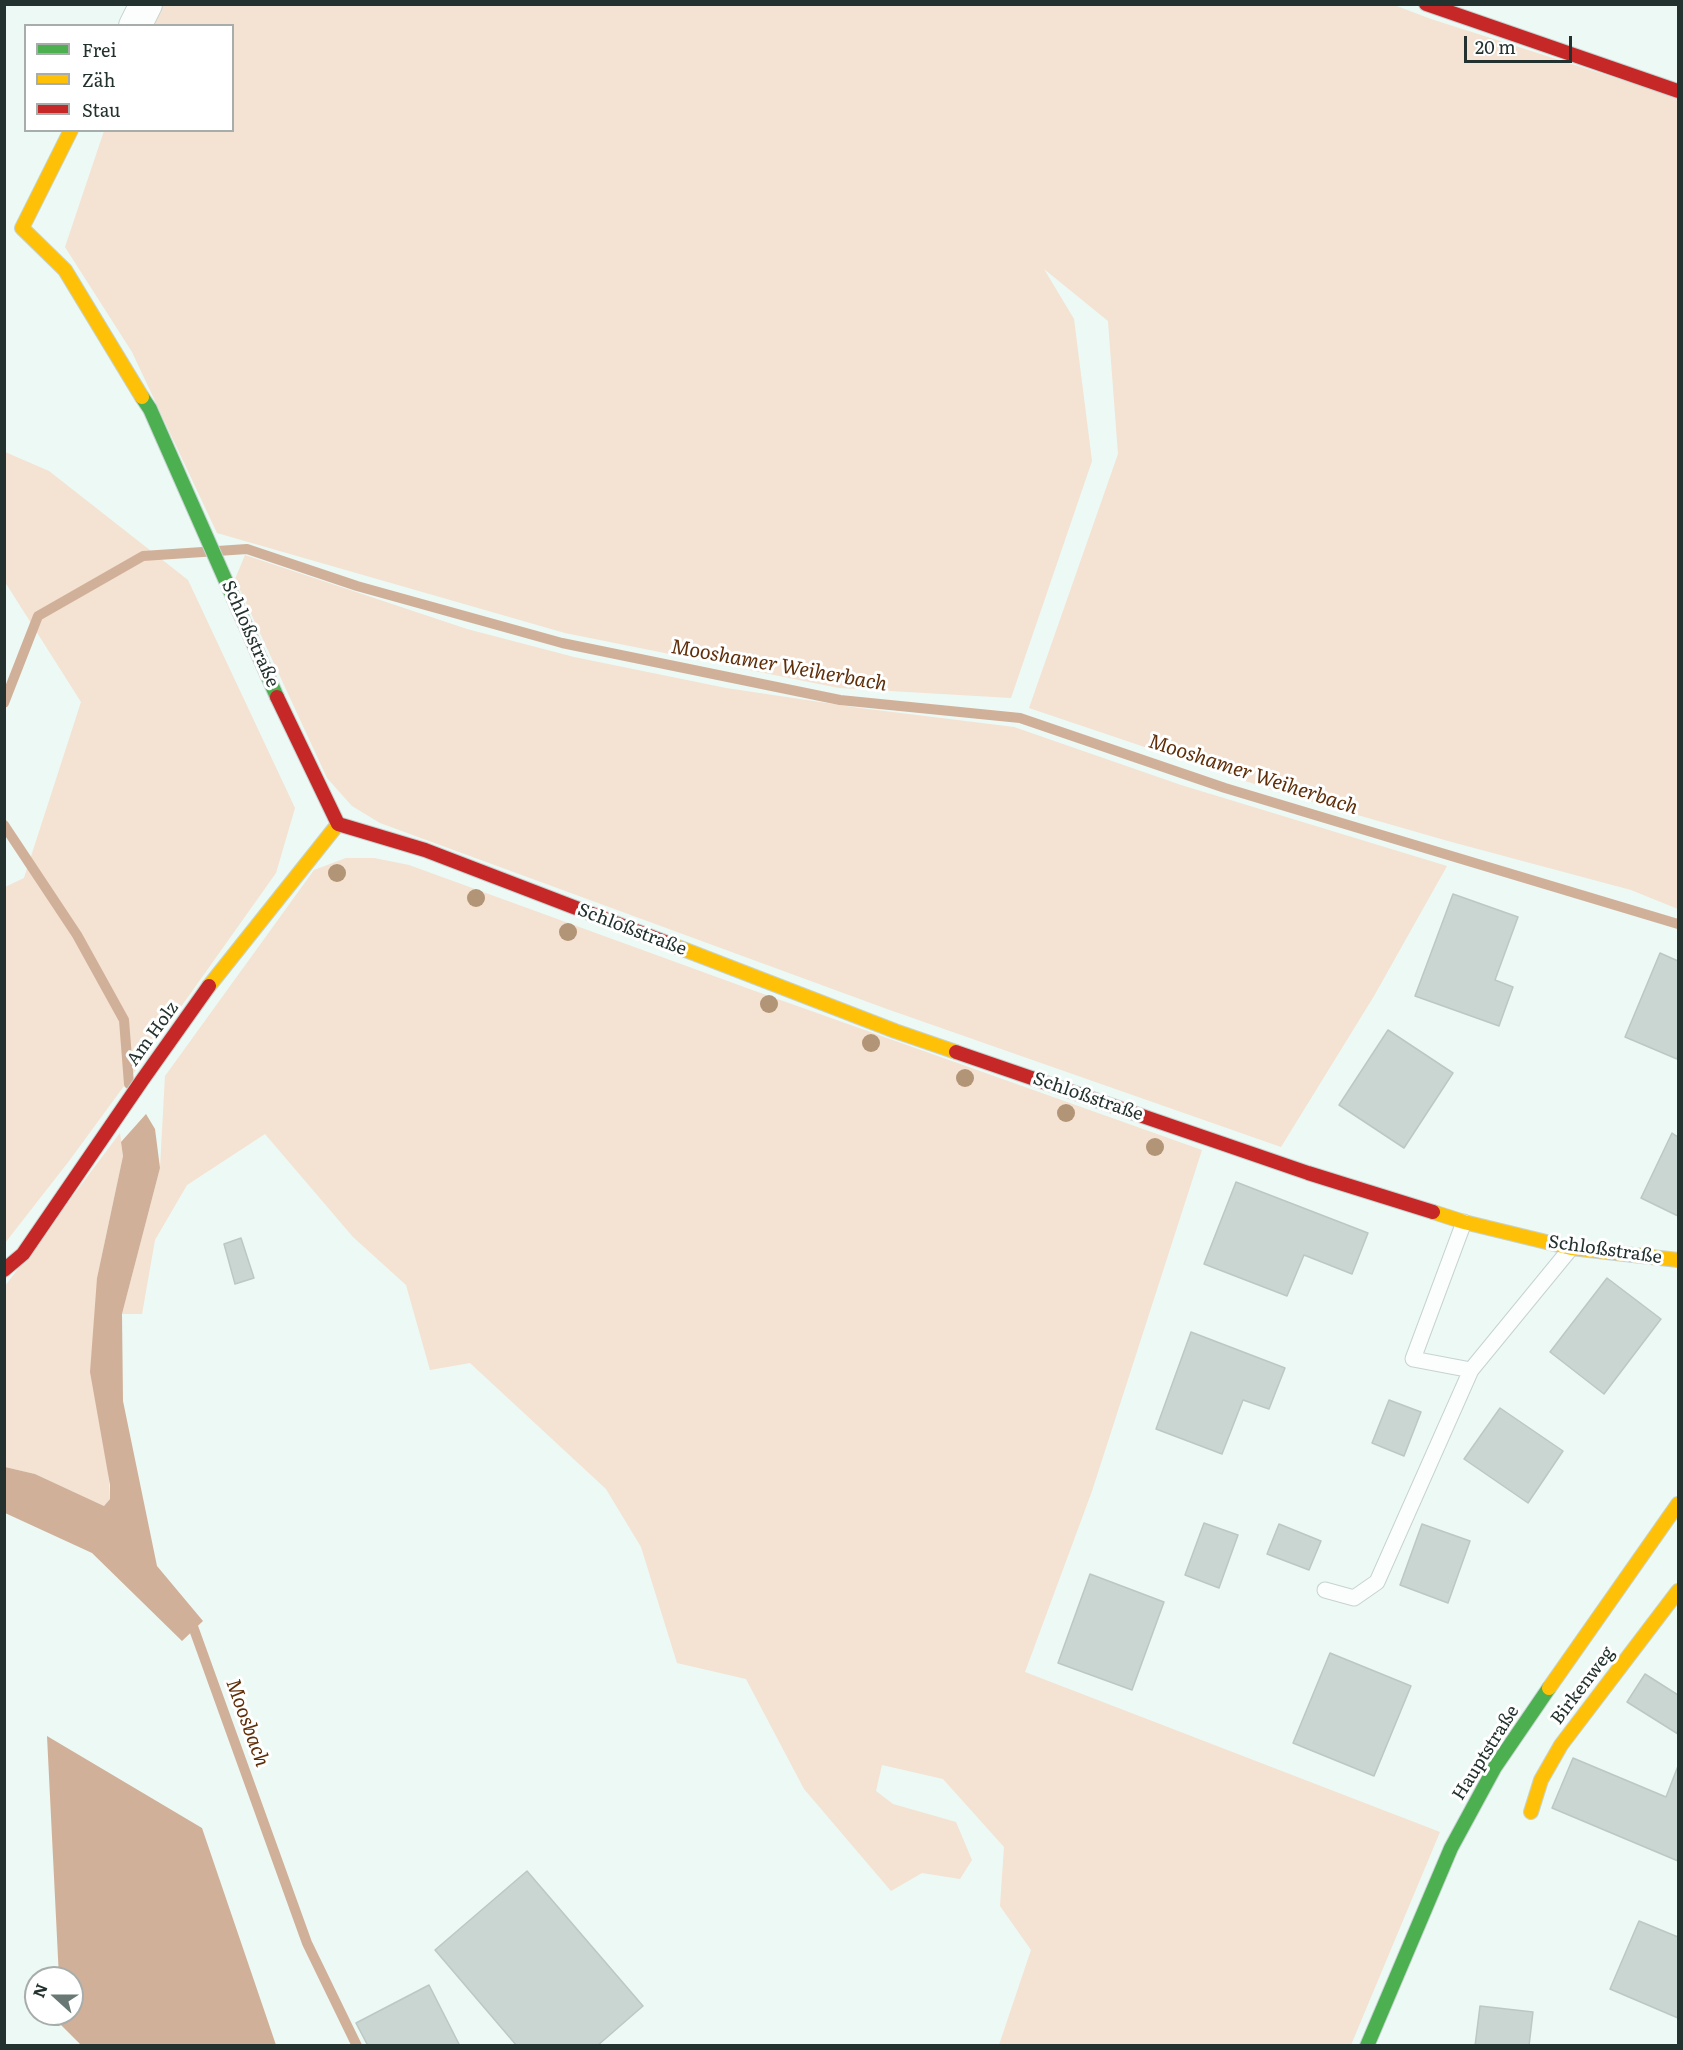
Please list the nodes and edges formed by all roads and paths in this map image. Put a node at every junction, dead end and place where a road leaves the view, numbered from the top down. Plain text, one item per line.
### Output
1 (146, 4) edge
2 (1426, 4) edge
3 (136, 24) edge
4 (1678, 91) edge
5 (70, 132) edge
6 (338, 824) junction
7 (1464, 1222) junction
8 (1571, 1248) junction
9 (1678, 1260) edge
10 (4, 1270) edge
11 (1471, 1370) junction
12 (1678, 1504) edge
13 (1325, 1590) dead end
14 (1678, 1591) edge
15 (1531, 1812) dead end
16 (1367, 2046) edge

1 - 3 street
2 - 4 street
5 - 6 street, Schloßstraße
6 - 7 street, Schloßstraße
6 - 10 street, Am Holz
7 - 8 street, Schloßstraße
7 - 11 lane
8 - 9 street, Schloßstraße
8 - 11 lane
11 - 13 lane
12 - 16 street, Hauptstraße
14 - 15 street, Birkenweg

